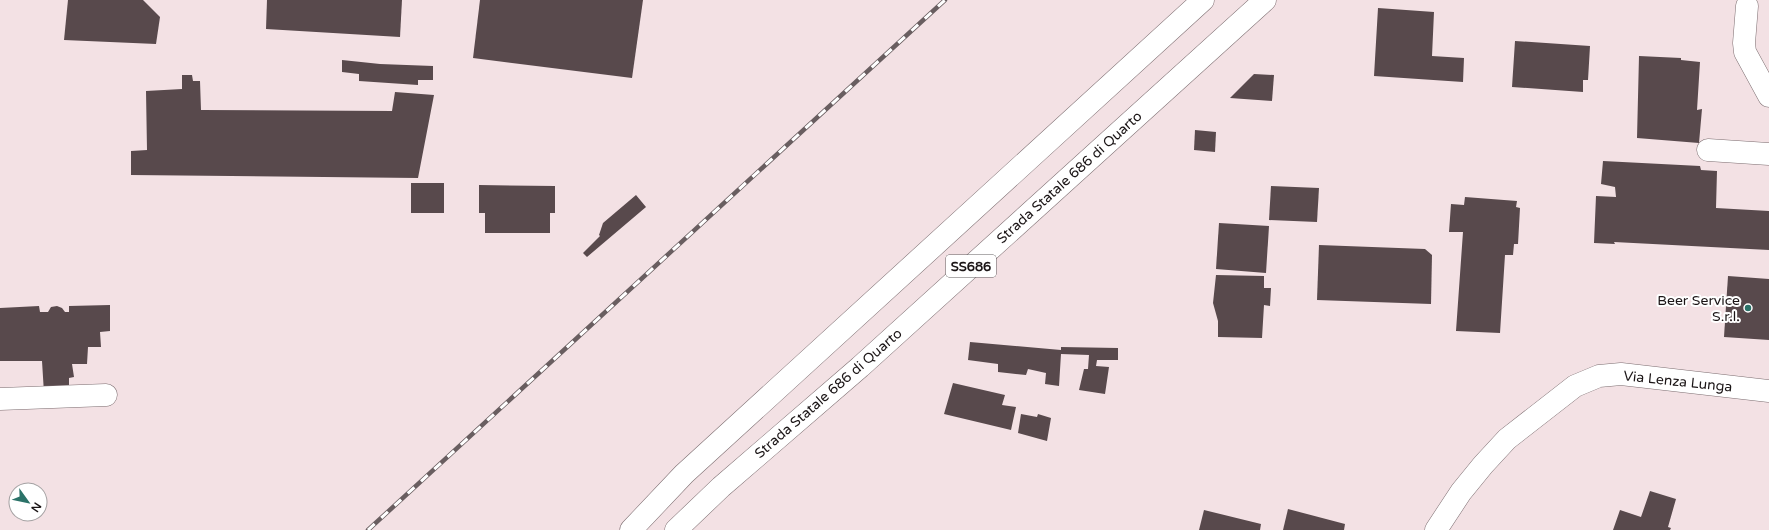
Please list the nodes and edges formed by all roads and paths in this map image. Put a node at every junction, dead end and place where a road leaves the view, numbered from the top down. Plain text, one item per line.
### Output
1 (1203, 0) edge
2 (1265, 0) edge
3 (1747, 6) dead end
4 (1769, 96) edge
5 (1708, 150) dead end
6 (1769, 154) edge
7 (1769, 391) edge
8 (106, 395) dead end
9 (0, 399) edge
10 (631, 530) edge
11 (676, 530) edge
12 (1436, 530) edge

1 - 10 main road, SS686
2 - 11 main road, Strada Statale 686 di Quarto / SS686
3 - 4 main road
5 - 6 main road
7 - 12 main road, Via Lenza Lunga
8 - 9 main road

